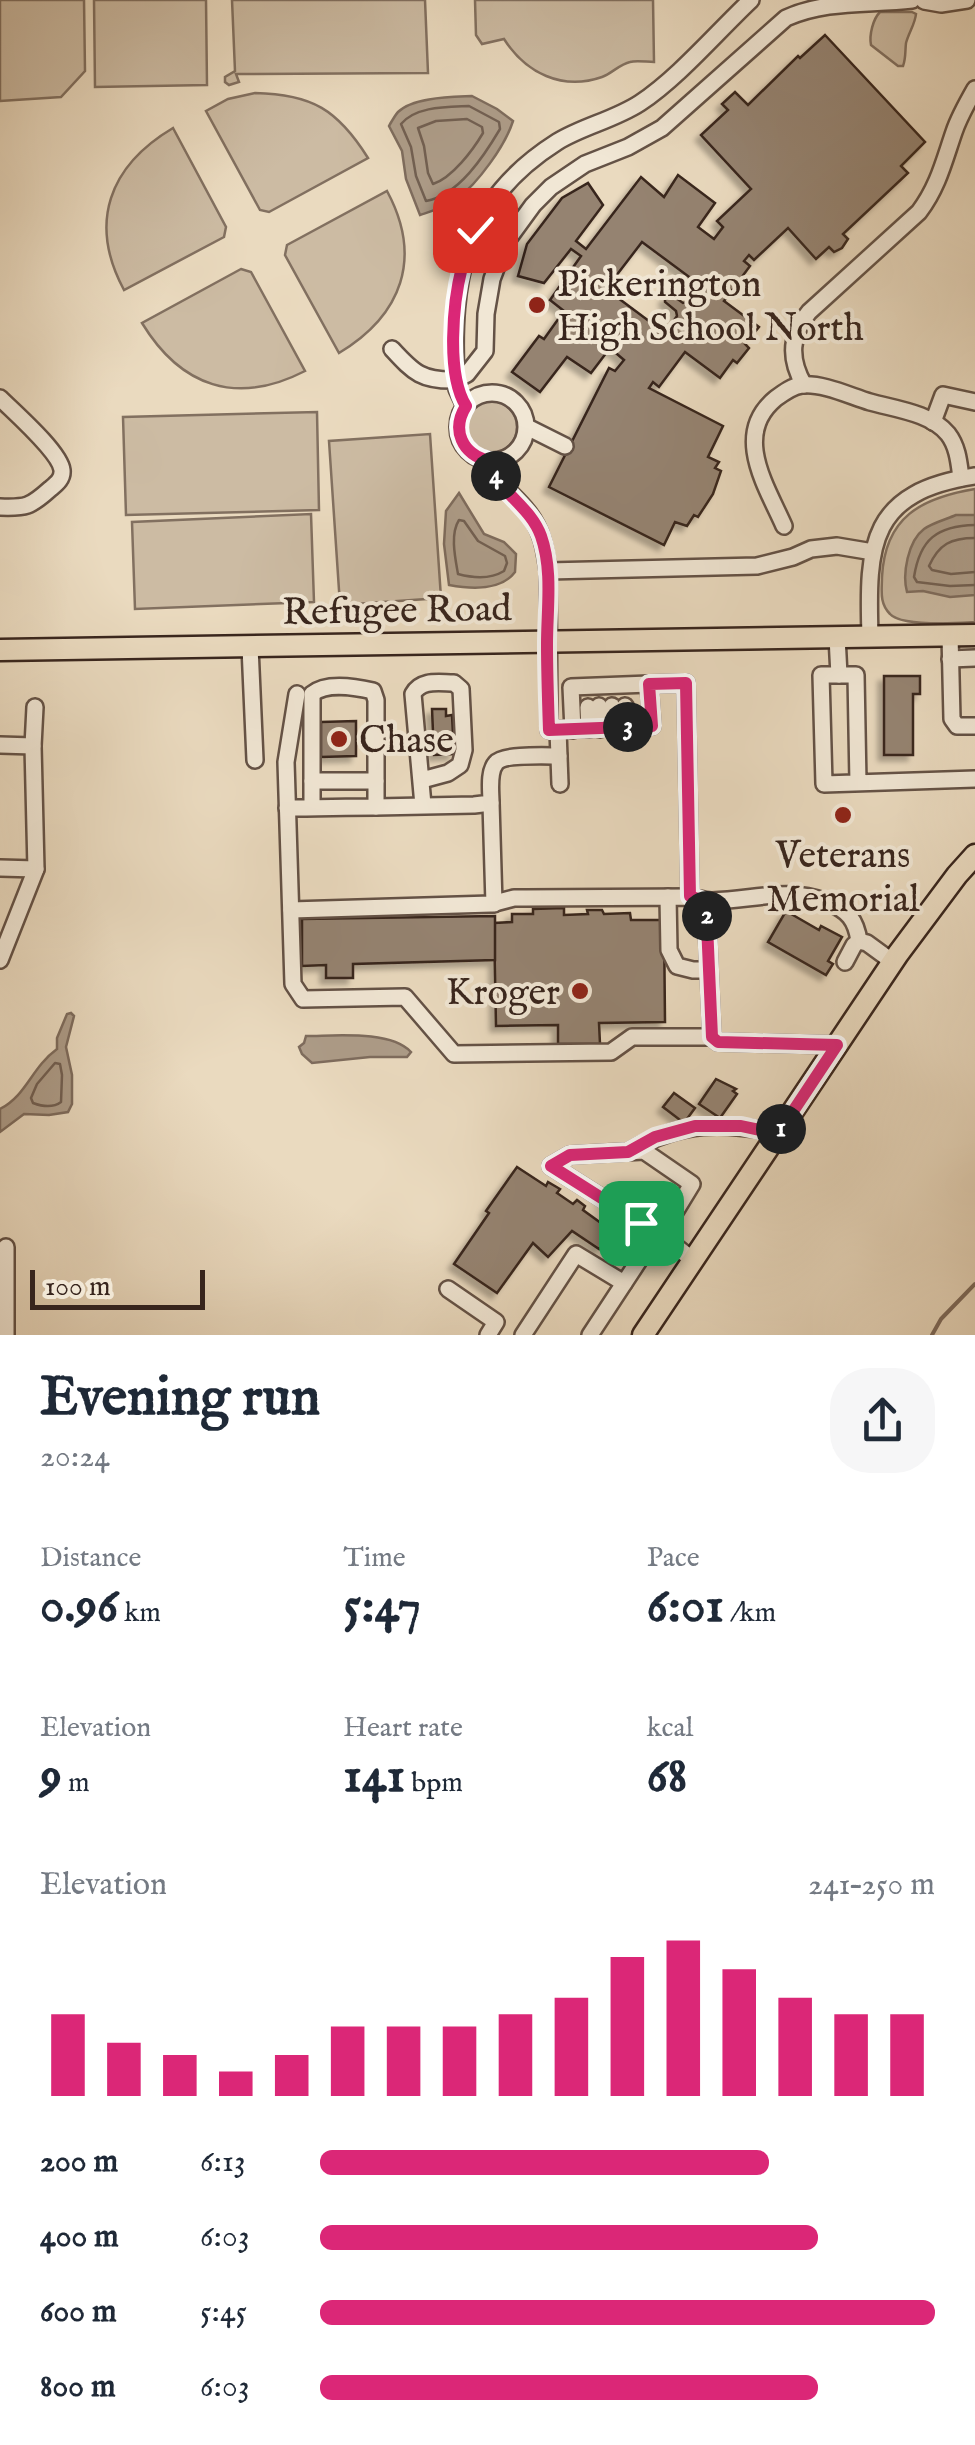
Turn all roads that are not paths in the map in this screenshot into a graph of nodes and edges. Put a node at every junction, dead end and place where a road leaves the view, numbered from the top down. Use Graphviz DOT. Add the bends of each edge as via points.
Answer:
graph roads {
  1 [pos="751,0"];
  2 [pos="912,0"];
  3 [pos="925,0"];
  4 [pos="967,0"];
  5 [pos="691,58"];
  6 [pos="714,82"];
  7 [pos="975,89"];
  8 [pos="392,349"];
  9 [pos="456,380"];
  10 [pos="804,384"];
  11 [pos="0,398"];
  12 [pos="975,402"];
  13 [pos="466,406"];
  14 [pos="934,422"];
  15 [pos="527,427"];
  16 [pos="565,446"];
  17 [pos="489,461"];
  18 [pos="968,478"];
  19 [pos="0,506"];
  20 [pos="784,526"];
  21 [pos="873,552"];
  22 [pos="548,571"];
  23 [pos="950,635"];
  24 [pos="975,635"];
  25 [pos="870,636"];
  26 [pos="837,637"];
  27 [pos="547,642"];
  28 [pos="250,647"];
  29 [pos="0,650"];
  30 [pos="975,658"];
  31 [pos="950,659"];
  32 [pos="839,675"];
  33 [pos="649,684"];
  34 [pos="305,694"];
  35 [pos="606,696"];
  36 [pos="35,707"];
  37 [pos="975,726"];
  38 [pos="593,729"];
  39 [pos="0,745"];
  40 [pos="32,746"];
  41 [pos="559,756"];
  42 [pos="254,760"];
  43 [pos="422,780"];
  44 [pos="975,780"];
  45 [pos="312,781"];
  46 [pos="376,781"];
  47 [pos="858,783"];
  48 [pos="560,784"];
  49 [pos="492,803"];
  50 [pos="423,805"];
  51 [pos="376,807"];
  52 [pos="287,808"];
  53 [pos="312,808"];
  54 [pos="975,855"];
  55 [pos="0,868"];
  56 [pos="36,868"];
  57 [pos="690,896"];
  58 [pos="668,897"];
  59 [pos="706,902"];
  60 [pos="494,904"];
  61 [pos="291,910"];
  62 [pos="859,941"];
  63 [pos="0,960"];
  64 [pos="845,962"];
  65 [pos="893,962"];
  66 [pos="709,970"];
  67 [pos="712,1037"];
  68 [pos="837,1045"];
  69 [pos="778,1134"];
  70 [pos="628,1152"];
  71 [pos="661,1236"];
  72 [pos="6,1247"];
  73 [pos="693,1260"];
  74 [pos="624,1283"];
  75 [pos="448,1289"];
  76 [pos="492,1329"];
  77 [pos="6,1335"];
  78 [pos="520,1335"];
  79 [pos="590,1335"];
  80 [pos="642,1335"];
  1 -- 5 [label="street"];
  2 -- 3 [label="street"];
  2 -- 6 [label="street" via="799,12 776,24"];
  3 -- 4 [label="street"];
  5 -- 6 [label="street"];
  5 -- 9 [label="street" via="635,106 541,154 493,202 475,230 457,288"];
  6 -- 9 [label="street" via="662,128 585,164 532,205 506,242 492,279 485,351"];
  7 -- 10 [label="street" via="928,200 799,324 793,352"];
  8 -- 9 [label="street" via="424,378"];
  9 -- 13 [label="street"];
  10 -- 14 [label="street"];
  10 -- 20 [label="street" via="768,405 753,442"];
  11 -- 19 [label="street" via="46,444 62,471 34,503"];
  12 -- 14 [label="street" via="943,395"];
  13 -- 15 [label="street" via="479,395 501,394 520,406"];
  13 -- 17 [label="street" via="458,420 462,442"];
  14 -- 18 [label="street" via="954,442"];
  15 -- 16 [label="street"];
  15 -- 17 [label="street" via="511,456"];
  17 -- 22 [label="street" via="537,525"];
  18 -- 21 [label="street" via="904,500 883,524"];
  21 -- 22 [label="street" via="836,546 757,566"];
  21 -- 25 [label="street"];
  22 -- 27 [label="street"];
  23 -- 24 [label="main road, Refugee Road"];
  23 -- 25 [label="main road, Refugee Road"];
  23 -- 31 [label="street"];
  25 -- 26 [label="main road, Refugee Road"];
  26 -- 27 [label="main road, Refugee Road"];
  26 -- 32 [label="street"];
  27 -- 28 [label="main road, Refugee Road"];
  27 -- 38 [label="street" via="549,730"];
  28 -- 29 [label="main road, Refugee Road"];
  28 -- 42 [label="street"];
  30 -- 31 [label="street"];
  31 -- 37 [label="street" via="952,718 957,726"];
  32 -- 47 [label="street" via="856,675"];
  32 -- 47 [label="street" via="821,675 824,784"];
  33 -- 35 [label="street"];
  33 -- 38 [label="street" via="652,726"];
  33 -- 57 [label="street" via="686,683"];
  34 -- 45 [label="street"];
  34 -- 46 [label="street" via="320,688 373,690"];
  34 -- 52 [label="street" via="286,762"];
  35 -- 38 [label="street"];
  35 -- 38 [label="street"];
  35 -- 38 [label="street" via="571,686"];
  36 -- 40 [label="street"];
  38 -- 41 [label="street"];
  39 -- 40 [label="street"];
  40 -- 56 [label="street"];
  41 -- 48 [label="street"];
  41 -- 49 [label="street" via="496,763"];
  43 -- 43 [label="street" via="460,766 461,689 454,683 424,683 413,694"];
  43 -- 50 [label="street"];
  44 -- 47 [label="street"];
  45 -- 46 [label="street"];
  45 -- 53 [label="street"];
  46 -- 51 [label="street"];
  49 -- 50 [label="street"];
  49 -- 60 [label="street"];
  50 -- 51 [label="street"];
  51 -- 53 [label="street"];
  52 -- 53 [label="street"];
  52 -- 61 [label="street"];
  54 -- 65 [label="main road"];
  55 -- 56 [label="street"];
  56 -- 63 [label="street"];
  57 -- 58 [label="street"];
  57 -- 59 [label="street"];
  58 -- 60 [label="street" via="514,898"];
  58 -- 66 [label="street" via="672,958 677,966"];
  59 -- 62 [label="street" via="808,895 850,914"];
  59 -- 66 [label="street"];
  60 -- 61 [label="street"];
  61 -- 67 [label="street" via="293,984 303,1000 405,996 454,1054 611,1052 632,1038"];
  62 -- 64 [label="street"];
  62 -- 65 [label="street"];
  65 -- 68 [label="main road"];
  66 -- 67 [label="street"];
  67 -- 68 [label="street"];
  68 -- 69 [label="main road"];
  69 -- 70 [label="street" via="695,1126"];
  69 -- 73 [label="main road"];
  70 -- 71 [label="street" via="644,1152 692,1184"];
  70 -- 71 [label="street" via="570,1155 551,1166"];
  71 -- 73 [label="street"];
  71 -- 74 [label="street"];
  72 -- 77 [label="street"];
  73 -- 80 [label="main road"];
  74 -- 78 [label="street" via="576,1254"];
  74 -- 79 [label="street"];
  75 -- 76 [label="street"];
  76 -- 78 [label="street"];
}
